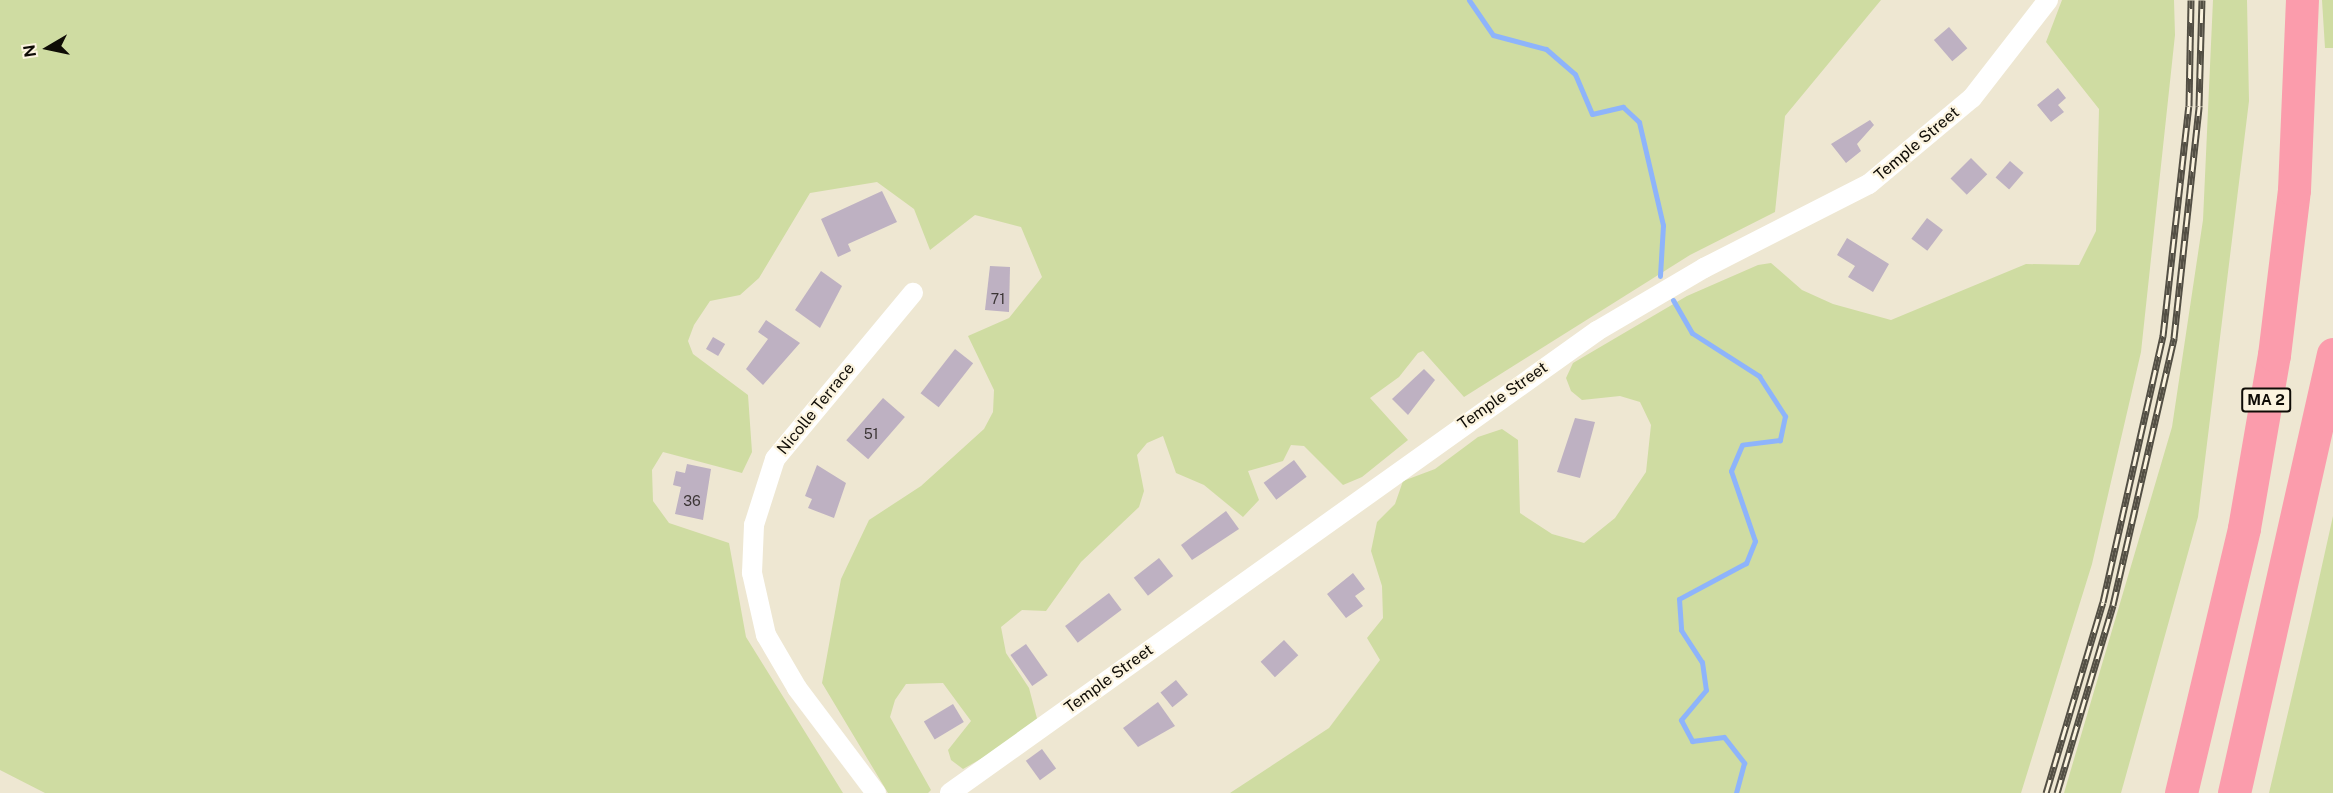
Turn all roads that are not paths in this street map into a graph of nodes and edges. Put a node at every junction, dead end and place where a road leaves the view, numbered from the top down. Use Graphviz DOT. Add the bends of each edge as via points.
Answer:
graph roads {
  1 [pos="2048,0"];
  2 [pos="2302,0"];
  3 [pos="913,293"];
  4 [pos="2333,354"];
  5 [pos="2266,657"];
  6 [pos="876,793"];
  7 [pos="950,793"];
  8 [pos="2179,793"];
  9 [pos="2234,793"];
  10 [pos="2244,793"];
  1 -- 7 [label="street, Temple Street" via="1972,98 1869,184 1704,268 1597,331"];
  2 -- 8 [label="highway, MA 2" via="2294,190 2274,355 2244,528"];
  3 -- 6 [label="street, Nicolle Terrace" via="775,459 756,506 753,535 752,573 766,635 797,688"];
  4 -- 5 [label="highway"];
  5 -- 9 [label="highway"];
  5 -- 10 [label="highway"];
}
